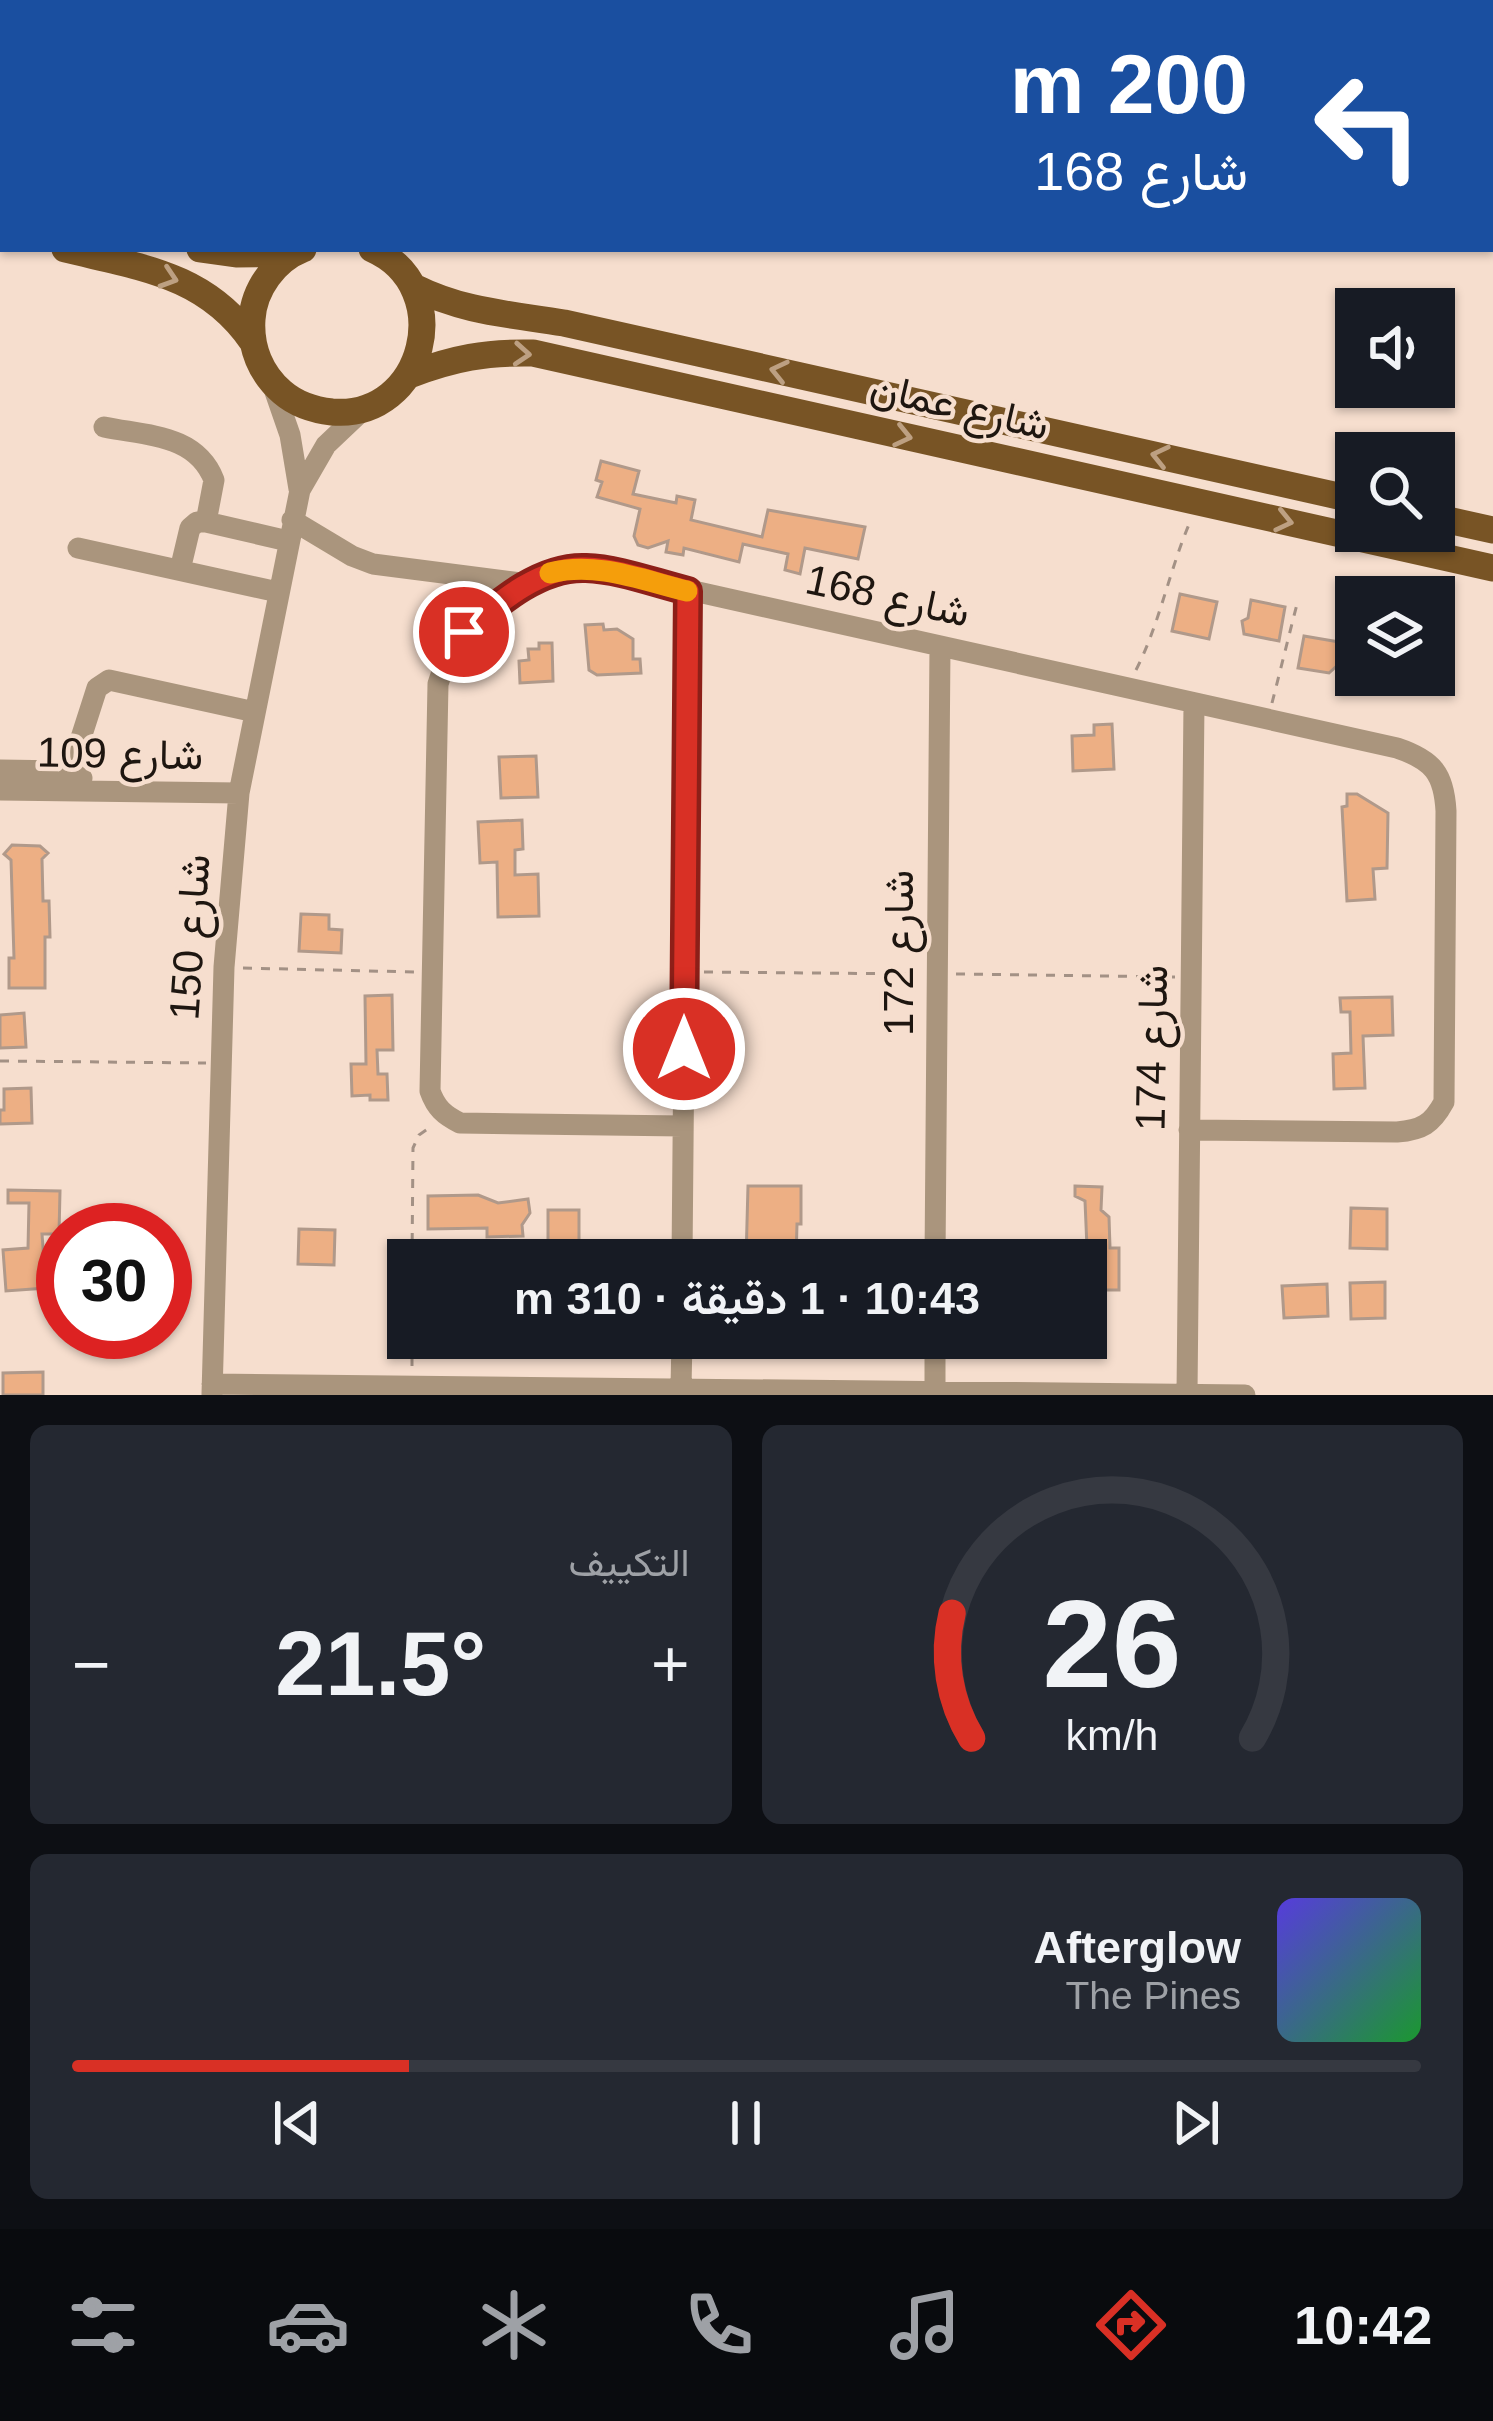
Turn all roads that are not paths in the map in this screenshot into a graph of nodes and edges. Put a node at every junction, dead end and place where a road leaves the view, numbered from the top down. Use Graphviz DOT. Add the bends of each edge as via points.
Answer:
graph roads {
  1 [pos="75,252"];
  2 [pos="222,252"];
  3 [pos="277,252"];
  4 [pos="297,252"];
  5 [pos="376,252"];
  6 [pos="414,287"];
  7 [pos="252,341"];
  8 [pos="409,375"];
  9 [pos="272,383"];
  10 [pos="364,409"];
  11 [pos="104,427"];
  12 [pos="299,490"];
  13 [pos="1335,495"];
  14 [pos="206,522"];
  15 [pos="1455,522"];
  16 [pos="1493,530"];
  17 [pos="290,531"];
  18 [pos="78,548"];
  19 [pos="1493,568"];
  20 [pos="180,571"];
  21 [pos="529,584"];
  22 [pos="688,591"];
  23 [pos="278,592"];
  24 [pos="940,646"];
  25 [pos="1194,703"];
  26 [pos="255,712"];
  27 [pos="0,770"];
  28 [pos="70,772"];
  29 [pos="0,790"];
  30 [pos="103,791"];
  31 [pos="239,793"];
  32 [pos="683,1126"];
  33 [pos="1189,1130"];
  34 [pos="682,1239"];
  35 [pos="935,1239"];
  36 [pos="682,1359"];
  37 [pos="935,1359"];
  38 [pos="682,1388"];
  39 [pos="212,1389"];
  40 [pos="935,1390"];
  41 [pos="1186,1394"];
  42 [pos="1245,1395"];
  1 -- 7 [label="main road, one-way" via="194,287"];
  2 -- 3 [label="main road"];
  4 -- 7 [label="main road" via="259,290"];
  5 -- 6 [label="main road"];
  6 -- 8 [label="main road" via="423,332"];
  13 -- 6 [label="main road, شارع عمان, one-way" via="577,326 488,313"];
  7 -- 9 [label="main road"];
  8 -- 10 [label="main road, شارع عمان"];
  8 -- 19 [label="main road, شارع عمان, one-way" via="448,359 533,353"];
  9 -- 10 [label="main road" via="314,410"];
  9 -- 12 [label="street, شارع 150"];
  10 -- 12 [label="street, شارع 150" via="326,445"];
  11 -- 14 [label="street" via="196,452 214,480"];
  12 -- 17 [label="street, شارع 150"];
  14 -- 17 [label="street"];
  14 -- 20 [label="street" via="190,528"];
  15 -- 16 [label="main road"];
  17 -- 21 [label="street" via="373,564"];
  17 -- 23 [label="street, شارع 150"];
  18 -- 20 [label="street"];
  20 -- 23 [label="street"];
  21 -- 22 [label="street, شارع 168" via="591,568"];
  21 -- 32 [label="street, شارع 168" via="464,632 438,684 430,1091 460,1123"];
  22 -- 24 [label="street, شارع 168"];
  22 -- 32 [label="street"];
  23 -- 26 [label="street, شارع 150"];
  24 -- 25 [label="street, شارع 168"];
  24 -- 35 [label="street, شارع 172"];
  25 -- 33 [label="street, شارع 174"];
  25 -- 33 [label="street, شارع 168" via="1418,755 1435,770 1444,789 1444,1102 1418,1130"];
  26 -- 28 [label="street" via="109,680 97,688"];
  26 -- 31 [label="street, شارع 150"];
  27 -- 28 [label="street"];
  28 -- 30 [label="street"];
  29 -- 30 [label="street, شارع 109"];
  30 -- 31 [label="street, شارع 109"];
  31 -- 39 [label="street, شارع 150" via="219,1063"];
  32 -- 34 [label="street"];
  33 -- 41 [label="street, شارع 174"];
  36 -- 38 [label="street"];
  37 -- 40 [label="street"];
  38 -- 39 [label="street"];
  38 -- 40 [label="street"];
  40 -- 41 [label="street"];
  41 -- 42 [label="street"];
}
